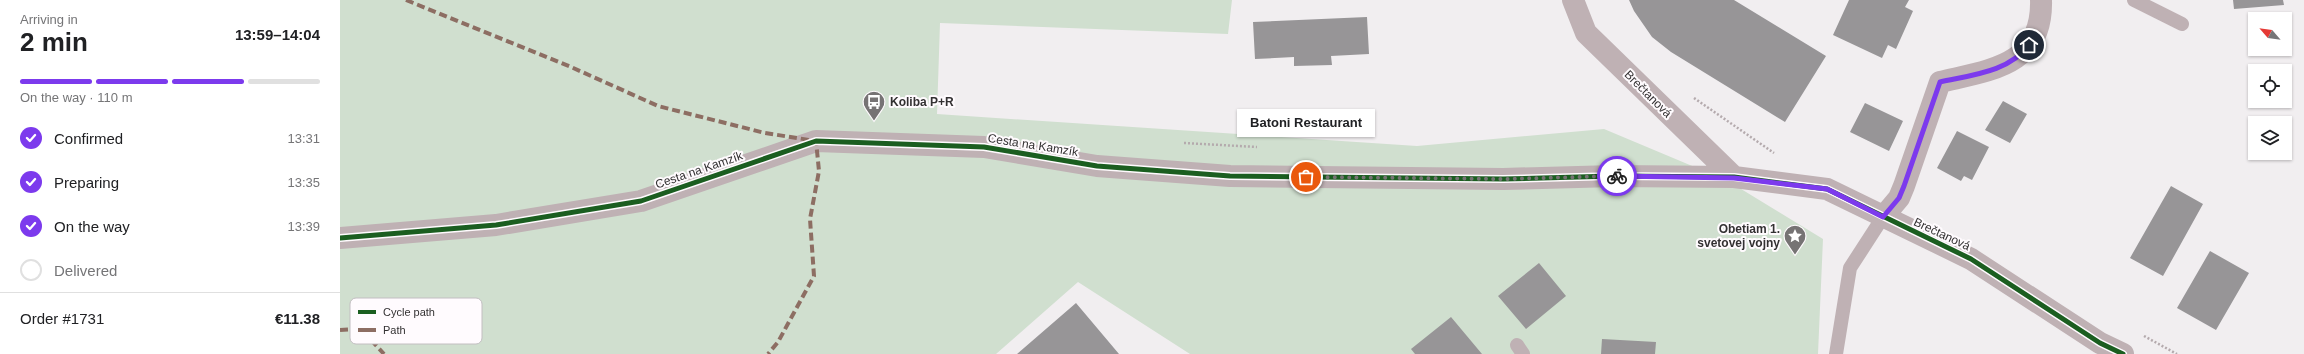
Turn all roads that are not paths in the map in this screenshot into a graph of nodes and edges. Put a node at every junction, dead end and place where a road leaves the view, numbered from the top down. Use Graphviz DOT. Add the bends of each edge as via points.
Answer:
graph roads {
  1 [pos="1573,0"];
  2 [pos="2041,0"];
  3 [pos="2134,0"];
  4 [pos="2182,24"];
  5 [pos="1734,178"];
  6 [pos="1883,217"];
  7 [pos="340,238"];
  8 [pos="1836,354"];
  9 [pos="2123,354"];
  1 -- 5 [label="street, Brečtanová" via="1586,33"];
  2 -- 6 [label="street" via="2038,28 2024,51 2012,62 1993,70 1940,82 1899,198"];
  3 -- 4 [label="lane"];
  5 -- 6 [label="street, Brečtanová" via="1827,189"];
  5 -- 7 [label="street, Cesta na Kamzík" via="1230,176 1098,166 984,147 816,141 642,200 496,225"];
  6 -- 8 [label="lane" via="1850,268"];
  6 -- 9 [label="street, Brečtanová" via="1971,259 2100,343"];
}
